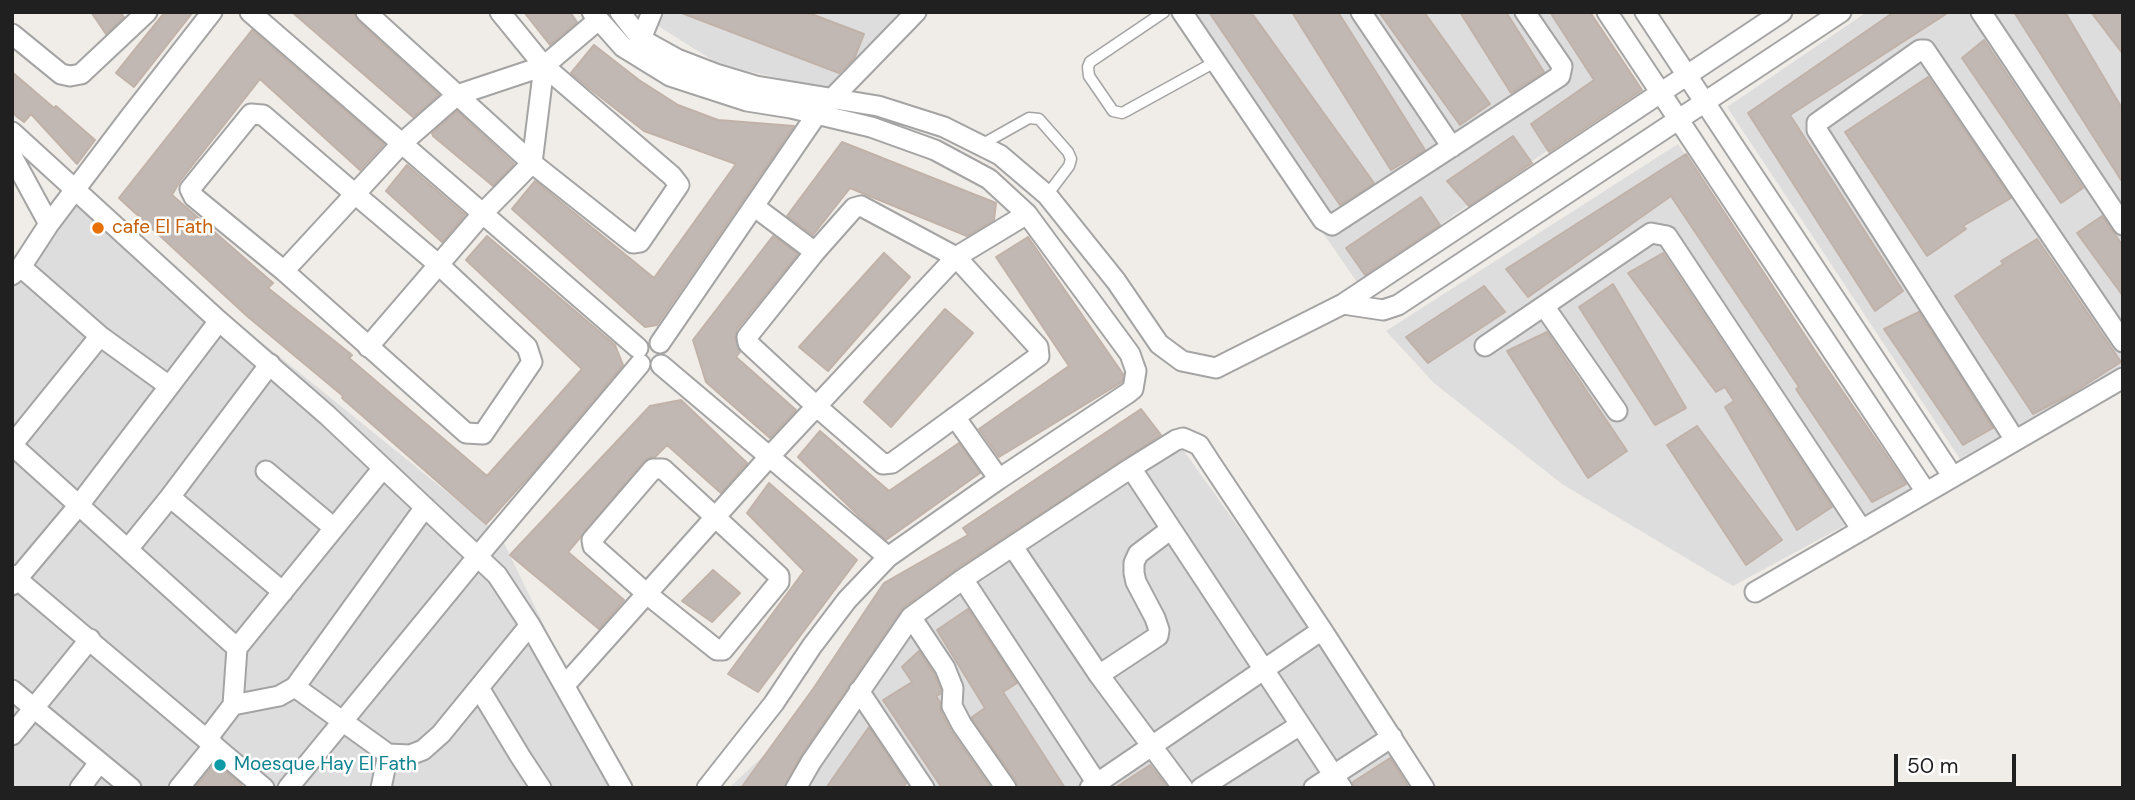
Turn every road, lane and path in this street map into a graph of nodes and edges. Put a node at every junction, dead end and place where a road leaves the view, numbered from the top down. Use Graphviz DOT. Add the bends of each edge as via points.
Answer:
graph roads {
  1 [pos="147,12"];
  2 [pos="212,12"];
  3 [pos="250,12"];
  4 [pos="366,12"];
  5 [pos="500,12"];
  6 [pos="620,12"];
  7 [pos="652,12"];
  8 [pos="916,12"];
  9 [pos="1164,12"];
  10 [pos="1182,12"];
  11 [pos="1361,12"];
  12 [pos="1525,12"];
  13 [pos="1607,12"];
  14 [pos="1644,12"];
  15 [pos="1783,12"];
  16 [pos="1840,12"];
  17 [pos="1981,12"];
  18 [pos="594,16"];
  19 [pos="12,34"];
  20 [pos="641,38"];
  21 [pos="1215,62"];
  22 [pos="544,66"];
  23 [pos="1687,76"];
  24 [pos="1661,94"];
  25 [pos="457,95"];
  26 [pos="831,98"];
  27 [pos="1705,102"];
  28 [pos="817,114"];
  29 [pos="1679,120"];
  30 [pos="12,132"];
  31 [pos="402,143"];
  32 [pos="981,145"];
  33 [pos="1452,147"];
  34 [pos="12,156"];
  35 [pos="532,163"];
  36 [pos="75,191"];
  37 [pos="355,194"];
  38 [pos="1047,195"];
  39 [pos="755,207"];
  40 [pos="483,213"];
  41 [pos="1027,214"];
  42 [pos="50,224"];
  43 [pos="2123,225"];
  44 [pos="815,252"];
  45 [pos="956,257"];
  46 [pos="439,265"];
  47 [pos="16,271"];
  48 [pos="284,271"];
  49 [pos="1343,304"];
  50 [pos="1544,306"];
  51 [pos="219,321"];
  52 [pos="100,336"];
  53 [pos="2123,342"];
  54 [pos="660,343"];
  55 [pos="1485,346"];
  56 [pos="368,347"];
  57 [pos="639,356"];
  58 [pos="270,365"];
  59 [pos="661,365"];
  60 [pos="2123,379"];
  61 [pos="169,386"];
  62 [pos="816,406"];
  63 [pos="1618,411"];
  64 [pos="955,417"];
  65 [pos="2015,440"];
  66 [pos="12,445"];
  67 [pos="769,457"];
  68 [pos="383,468"];
  69 [pos="1131,468"];
  70 [pos="266,471"];
  71 [pos="1952,477"];
  72 [pos="999,479"];
  73 [pos="1926,492"];
  74 [pos="170,497"];
  75 [pos="79,505"];
  76 [pos="425,507"];
  77 [pos="715,517"];
  78 [pos="334,528"];
  79 [pos="1171,529"];
  80 [pos="1862,530"];
  81 [pos="1013,548"];
  82 [pos="128,549"];
  83 [pos="478,556"];
  84 [pos="888,557"];
  85 [pos="14,579"];
  86 [pos="963,579"];
  87 [pos="283,592"];
  88 [pos="1755,592"];
  89 [pos="647,593"];
  90 [pos="911,617"];
  91 [pos="530,625"];
  92 [pos="1322,630"];
  93 [pos="90,639"];
  94 [pos="237,648"];
  95 [pos="1264,670"];
  96 [pos="1099,675"];
  97 [pos="235,677"];
  98 [pos="565,685"];
  99 [pos="295,687"];
  100 [pos="479,688"];
  101 [pos="12,690"];
  102 [pos="859,691"];
  103 [pos="256,701"];
  104 [pos="233,705"];
  105 [pos="33,709"];
  106 [pos="343,721"];
  107 [pos="1300,725"];
  108 [pos="12,735"];
  109 [pos="1392,737"];
  110 [pos="211,742"];
  111 [pos="1153,746"];
  112 [pos="388,754"];
  113 [pos="99,763"];
  114 [pos="1337,781"];
  115 [pos="1096,786"];
  116 [pos="923,787"];
  117 [pos="80,788"];
  118 [pos="131,788"];
  119 [pos="179,788"];
  120 [pos="264,788"];
  121 [pos="288,788"];
  122 [pos="381,788"];
  123 [pos="541,788"];
  124 [pos="622,788"];
  125 [pos="706,788"];
  126 [pos="796,788"];
  127 [pos="1006,788"];
  128 [pos="1183,788"];
  129 [pos="1201,788"];
  130 [pos="1314,788"];
  131 [pos="1424,788"];
  1 -- 19 [label="street" via="81,74 70,76 61,74"];
  2 -- 36 [label="street"];
  3 -- 31 [label="street"];
  4 -- 25 [label="street"];
  5 -- 22 [label="street"];
  6 -- 20 [label="street"];
  7 -- 20 [label="street"];
  8 -- 26 [label="street"];
  9 -- 21 [label="lane" via="1087,67 1113,111 1122,113"];
  10 -- 21 [label="street"];
  11 -- 33 [label="street"];
  12 -- 33 [label="street" via="1562,66 1560,76"];
  13 -- 24 [label="street"];
  14 -- 23 [label="street"];
  15 -- 23 [label="street"];
  16 -- 27 [label="street"];
  17 -- 43 [label="street"];
  18 -- 22 [label="street"];
  18 -- 28 [label="street" via="623,47 670,76 747,101"];
  20 -- 26 [label="street" via="716,74 756,86"];
  21 -- 33 [label="street" via="1323,220 1332,225"];
  22 -- 25 [label="street"];
  22 -- 35 [label="street"];
  22 -- 35 [label="street" via="679,185 640,242 633,243"];
  23 -- 24 [label="street"];
  23 -- 27 [label="street"];
  24 -- 29 [label="street"];
  24 -- 49 [label="street"];
  25 -- 31 [label="street"];
  25 -- 35 [label="street"];
  26 -- 28 [label="street"];
  26 -- 32 [label="street" via="878,106 944,127"];
  27 -- 29 [label="street"];
  27 -- 71 [label="street"];
  28 -- 39 [label="street"];
  28 -- 41 [label="street" via="935,150 989,179"];
  29 -- 49 [label="street" via="1398,306 1383,310"];
  29 -- 73 [label="street"];
  30 -- 36 [label="street"];
  31 -- 37 [label="street"];
  31 -- 40 [label="street"];
  32 -- 38 [label="street" via="1000,155"];
  32 -- 38 [label="lane" via="1029,118 1039,119 1071,159"];
  34 -- 42 [label="street"];
  35 -- 40 [label="street"];
  36 -- 42 [label="street"];
  36 -- 51 [label="street"];
  37 -- 46 [label="street"];
  37 -- 48 [label="street"];
  37 -- 48 [label="street" via="263,115 251,114 190,189"];
  38 -- 49 [label="street" via="1159,344 1182,361 1216,368"];
  39 -- 44 [label="street"];
  39 -- 54 [label="street"];
  40 -- 46 [label="street"];
  40 -- 57 [label="street"];
  41 -- 45 [label="street"];
  41 -- 72 [label="street" via="1130,354 1136,371 1128,393"];
  42 -- 47 [label="street"];
  44 -- 45 [label="street" via="854,208 861,206"];
  44 -- 62 [label="street" via="747,337 748,343"];
  45 -- 62 [label="street"];
  45 -- 64 [label="street" via="1038,347 1039,356"];
  46 -- 56 [label="street"];
  46 -- 56 [label="street" via="527,347 532,362 482,434 466,433"];
  47 -- 52 [label="street"];
  48 -- 56 [label="street"];
  50 -- 55 [label="street"];
  50 -- 63 [label="street"];
  50 -- 80 [label="street" via="1651,233 1667,236"];
  51 -- 58 [label="street"];
  51 -- 61 [label="street"];
  52 -- 61 [label="street"];
  52 -- 66 [label="street"];
  53 -- 65 [label="street" via="1925,50 1817,123 1817,130"];
  54 -- 57 [label="street" via="646,340"];
  54 -- 59 [label="street" via="666,355"];
  57 -- 59 [label="street" via="650,369"];
  57 -- 83 [label="street"];
  58 -- 68 [label="street"];
  58 -- 74 [label="street"];
  59 -- 67 [label="street"];
  60 -- 65 [label="street"];
  61 -- 75 [label="street"];
  62 -- 64 [label="street" via="883,464 892,463"];
  62 -- 67 [label="street"];
  64 -- 72 [label="street"];
  65 -- 71 [label="street"];
  66 -- 75 [label="street"];
  67 -- 77 [label="street"];
  67 -- 84 [label="street"];
  68 -- 76 [label="street"];
  68 -- 78 [label="street"];
  69 -- 79 [label="street"];
  69 -- 81 [label="street"];
  69 -- 92 [label="street" via="1176,440 1199,445"];
  70 -- 78 [label="street"];
  71 -- 73 [label="street"];
  72 -- 84 [label="street"];
  73 -- 80 [label="street"];
  74 -- 82 [label="street"];
  74 -- 87 [label="street"];
  75 -- 82 [label="street"];
  75 -- 85 [label="street"];
  76 -- 83 [label="street"];
  76 -- 99 [label="street"];
  77 -- 89 [label="street"];
  77 -- 89 [label="street" via="663,469 653,469 592,540 593,546"];
  77 -- 89 [label="street" via="779,576 779,582 723,650"];
  78 -- 87 [label="street"];
  79 -- 95 [label="street"];
  79 -- 96 [label="street" via="1138,554 1134,563 1136,582 1155,618 1158,636"];
  80 -- 88 [label="street"];
  81 -- 86 [label="street"];
  81 -- 96 [label="street"];
  82 -- 94 [label="street"];
  83 -- 91 [label="street"];
  83 -- 106 [label="street"];
  84 -- 125 [label="street" via="847,600 774,704"];
  85 -- 93 [label="street"];
  86 -- 90 [label="street"];
  86 -- 115 [label="street"];
  87 -- 94 [label="street"];
  89 -- 98 [label="street"];
  90 -- 102 [label="street"];
  90 -- 127 [label="street" via="945,668 953,688 951,706"];
  91 -- 98 [label="street"];
  91 -- 100 [label="street"];
  92 -- 95 [label="street"];
  92 -- 109 [label="street"];
  93 -- 105 [label="street"];
  93 -- 110 [label="street"];
  94 -- 97 [label="street"];
  95 -- 107 [label="street"];
  95 -- 111 [label="street"];
  96 -- 111 [label="street"];
  97 -- 103 [label="street"];
  97 -- 104 [label="street"];
  98 -- 124 [label="street"];
  99 -- 103 [label="street"];
  99 -- 106 [label="street"];
  100 -- 112 [label="street" via="423,750"];
  100 -- 123 [label="street"];
  101 -- 105 [label="street"];
  102 -- 116 [label="street"];
  102 -- 126 [label="street"];
  103 -- 104 [label="street"];
  104 -- 110 [label="street"];
  105 -- 108 [label="street"];
  105 -- 113 [label="street"];
  106 -- 112 [label="street"];
  106 -- 121 [label="street"];
  107 -- 114 [label="street"];
  107 -- 129 [label="street"];
  109 -- 114 [label="street"];
  109 -- 131 [label="street"];
  110 -- 119 [label="street"];
  110 -- 120 [label="street"];
  111 -- 115 [label="street"];
  111 -- 128 [label="street"];
  112 -- 122 [label="street"];
  113 -- 117 [label="street"];
  113 -- 118 [label="street"];
  114 -- 130 [label="street"];
}
